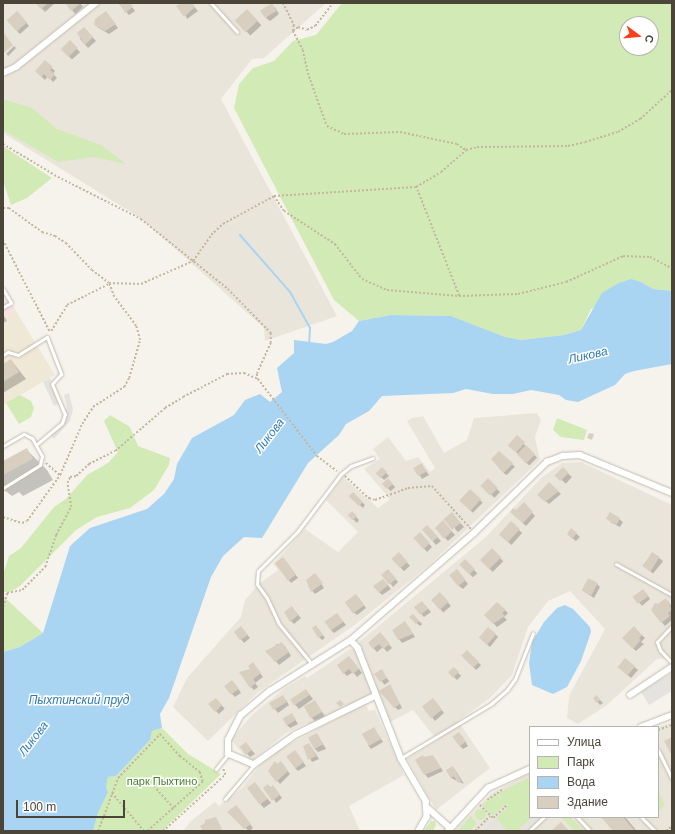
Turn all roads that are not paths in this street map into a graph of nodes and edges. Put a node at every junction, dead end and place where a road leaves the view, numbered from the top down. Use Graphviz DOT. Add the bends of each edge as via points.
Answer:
graph roads {
  1 [pos="96,3"];
  2 [pos="211,3"];
  3 [pos="237,32"];
  4 [pos="3,73"];
  5 [pos="3,289"];
  6 [pos="3,307"];
  7 [pos="3,355"];
  8 [pos="36,445"];
  9 [pos="3,446"];
  10 [pos="373,458"];
  11 [pos="3,488"];
  12 [pos="672,493"];
  13 [pos="616,564"];
  14 [pos="672,595"];
  15 [pos="672,626"];
  16 [pos="533,633"];
  17 [pos="351,640"];
  18 [pos="672,663"];
  19 [pos="312,664"];
  20 [pos="672,667"];
  21 [pos="630,695"];
  22 [pos="376,696"];
  23 [pos="672,715"];
  24 [pos="645,726"];
  25 [pos="659,752"];
  26 [pos="228,754"];
  27 [pos="401,758"];
  28 [pos="254,765"];
  29 [pos="216,769"];
  30 [pos="529,769"];
  31 [pos="672,779"];
  32 [pos="225,799"];
  33 [pos="428,808"];
  34 [pos="543,818"];
  35 [pos="578,818"];
  36 [pos="643,818"];
  37 [pos="449,830"];
  38 [pos="419,831"];
  39 [pos="529,831"];
  40 [pos="590,831"];
  41 [pos="655,831"];
  1 -- 4 [label="street" via="16,67"];
  2 -- 3 [label="lane"];
  5 -- 6 [label="lane" via="11,303"];
  7 -- 8 [label="lane" via="8,352 18,355 47,337 61,374 52,384 65,414 62,423"];
  8 -- 9 [label="lane" via="24,434"];
  8 -- 11 [label="lane" via="42,458 40,465"];
  10 -- 19 [label="lane" via="351,466 341,474 298,531 262,566 256,578 279,624"];
  12 -- 17 [label="street" via="589,458 573,454 547,462 474,533"];
  13 -- 14 [label="lane"];
  15 -- 18 [label="lane" via="657,642 660,650"];
  16 -- 27 [label="lane" via="515,679 507,690 491,704"];
  17 -- 19 [label="street"];
  17 -- 22 [label="street" via="358,648"];
  19 -- 26 [label="street" via="270,691 241,715 230,734"];
  20 -- 21 [label="street"];
  22 -- 27 [label="street"];
  22 -- 28 [label="street" via="296,735"];
  23 -- 24 [label="street"];
  25 -- 31 [label="lane"];
  26 -- 28 [label="street"];
  26 -- 29 [label="lane"];
  27 -- 33 [label="street"];
  28 -- 32 [label="lane"];
  30 -- 37 [label="street" via="488,788"];
  33 -- 37 [label="street"];
  33 -- 38 [label="street" via="427,817"];
  34 -- 39 [label="lane"];
  35 -- 40 [label="lane"];
  36 -- 41 [label="lane"];
}
